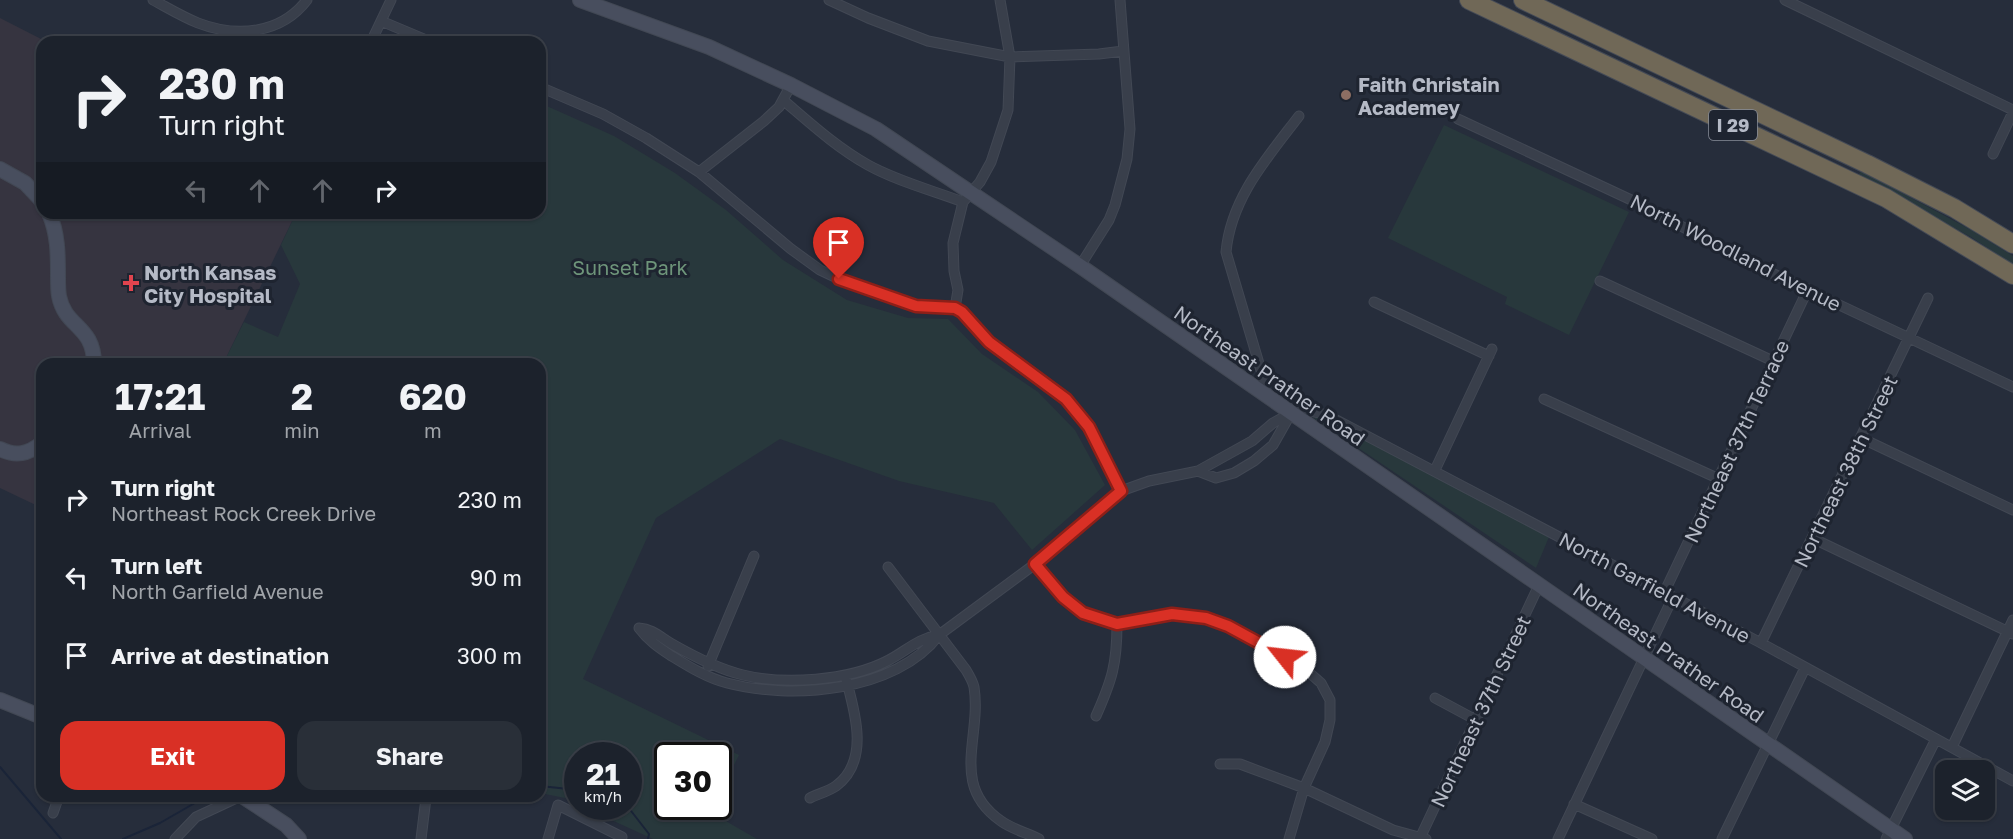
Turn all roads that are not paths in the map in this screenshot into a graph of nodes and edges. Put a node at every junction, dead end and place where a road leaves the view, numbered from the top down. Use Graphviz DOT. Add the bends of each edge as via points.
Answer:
graph roads {
  1 [pos="153,0"];
  2 [pos="307,0"];
  3 [pos="391,0"];
  4 [pos="580,0"];
  5 [pos="829,0"];
  6 [pos="1000,0"];
  7 [pos="1120,0"];
  8 [pos="1469,0"];
  9 [pos="1523,0"];
  10 [pos="1785,0"];
  11 [pos="381,21"];
  12 [pos="374,36"];
  13 [pos="417,36"];
  14 [pos="1123,51"];
  15 [pos="1010,57"];
  16 [pos="791,85"];
  17 [pos="546,90"];
  18 [pos="783,100"];
  19 [pos="2013,111"];
  20 [pos="1299,116"];
  21 [pos="1458,120"];
  22 [pos="1993,154"];
  23 [pos="0,169"];
  24 [pos="699,172"];
  25 [pos="36,195"];
  26 [pos="967,197"];
  27 [pos="1954,208"];
  28 [pos="51,219"];
  29 [pos="2013,232"];
  30 [pos="2013,244"];
  31 [pos="1991,261"];
  32 [pos="1080,266"];
  33 [pos="2013,275"];
  34 [pos="1600,281"];
  35 [pos="2013,286"];
  36 [pos="1808,289"];
  37 [pos="1928,298"];
  38 [pos="1374,302"];
  39 [pos="955,308"];
  40 [pos="1909,338"];
  41 [pos="94,358"];
  42 [pos="1773,362"];
  43 [pos="2013,387"];
  44 [pos="1262,392"];
  45 [pos="1544,399"];
  46 [pos="1292,413"];
  47 [pos="1860,438"];
  48 [pos="36,446"];
  49 [pos="0,449"];
  50 [pos="1435,470"];
  51 [pos="1198,471"];
  52 [pos="1718,478"];
  53 [pos="1121,491"];
  54 [pos="2013,510"];
  55 [pos="1812,538"];
  56 [pos="754,556"];
  57 [pos="1035,564"];
  58 [pos="888,567"];
  59 [pos="1539,585"];
  60 [pos="1664,592"];
  61 [pos="1673,597"];
  62 [pos="2013,620"];
  63 [pos="1117,624"];
  64 [pos="2010,633"];
  65 [pos="939,635"];
  66 [pos="1761,643"];
  67 [pos="1643,657"];
  68 [pos="710,662"];
  69 [pos="1805,668"];
  70 [pos="705,674"];
  71 [pos="844,674"];
  72 [pos="848,685"];
  73 [pos="1435,698"];
  74 [pos="0,700"];
  75 [pos="36,715"];
  76 [pos="1096,716"];
  77 [pos="1476,720"];
  78 [pos="1936,739"];
  79 [pos="1767,743"];
  80 [pos="1952,747"];
  81 [pos="1220,764"];
  82 [pos="2013,781"];
  83 [pos="1304,788"];
  84 [pos="810,798"];
  85 [pos="57,802"];
  86 [pos="228,802"];
  87 [pos="250,802"];
  88 [pos="426,802"];
  89 [pos="1574,804"];
  90 [pos="53,813"];
  91 [pos="1889,834"];
  92 [pos="622,837"];
  93 [pos="1424,838"];
  94 [pos="175,839"];
  95 [pos="299,839"];
  96 [pos="421,839"];
  97 [pos="548,839"];
  98 [pos="1040,839"];
  99 [pos="1289,839"];
  100 [pos="1558,839"];
  101 [pos="1652,839"];
  102 [pos="1722,839"];
  103 [pos="1905,839"];
  1 -- 2 [label="street" via="197,23 249,31 268,29 284,21"];
  3 -- 11 [label="street"];
  4 -- 16 [label="main road, Northeast Prather Road" via="709,47"];
  5 -- 15 [label="street" via="928,41"];
  6 -- 15 [label="street"];
  7 -- 14 [label="street"];
  8 -- 31 [label="highway, I 29" via="1886,198"];
  9 -- 27 [label="highway, I 29"];
  10 -- 19 [label="street"];
  11 -- 12 [label="street"];
  11 -- 13 [label="street"];
  14 -- 15 [label="street"];
  14 -- 32 [label="street" via="1130,129 1127,159 1109,220"];
  15 -- 26 [label="street" via="1004,127 992,162"];
  16 -- 18 [label="street"];
  16 -- 26 [label="main road, Northeast Prather Road" via="876,129"];
  17 -- 24 [label="street" via="603,114"];
  18 -- 24 [label="street" via="764,121"];
  18 -- 26 [label="street" via="807,123 866,164 886,174"];
  19 -- 22 [label="street"];
  20 -- 44 [label="street" via="1255,173 1228,233 1226,252 1263,377"];
  21 -- 36 [label="street, North Woodland Avenue" via="1642,205 1742,259"];
  23 -- 25 [label="main road"];
  24 -- 39 [label="street" via="820,270 916,306"];
  26 -- 32 [label="main road, Northeast Prather Road"];
  26 -- 39 [label="street" via="953,243 958,290"];
  27 -- 29 [label="highway"];
  27 -- 30 [label="highway, I 29"];
  28 -- 41 [label="main road" via="58,246 58,296 67,316 88,337"];
  31 -- 33 [label="highway, I 29"];
  31 -- 35 [label="highway"];
  32 -- 44 [label="main road, Northeast Prather Road"];
  34 -- 42 [label="street"];
  36 -- 40 [label="street, North Woodland Avenue"];
  36 -- 42 [label="street, Northeast 37th Terrace"];
  37 -- 40 [label="street, Northeast 38th Street"];
  38 -- 50 [label="street" via="1491,353"];
  39 -- 53 [label="street" via="989,342 1066,399 1089,427"];
  40 -- 43 [label="street, North Woodland Avenue"];
  40 -- 47 [label="street, Northeast 38th Street"];
  42 -- 52 [label="street, Northeast 37th Terrace"];
  44 -- 46 [label="main road, Northeast Prather Road"];
  45 -- 52 [label="street"];
  46 -- 50 [label="street, North Garfield Avenue" via="1306,410 1327,414"];
  46 -- 51 [label="street"];
  46 -- 51 [label="street" via="1273,445 1254,461 1216,478"];
  46 -- 59 [label="main road, Northeast Prather Road"];
  47 -- 54 [label="street"];
  47 -- 55 [label="street, Northeast 38th Street"];
  48 -- 49 [label="main road" via="12,455"];
  50 -- 60 [label="street, North Garfield Avenue"];
  51 -- 53 [label="street"];
  52 -- 60 [label="street, Northeast 37th Terrace"];
  53 -- 57 [label="street"];
  55 -- 64 [label="street"];
  55 -- 66 [label="street, Northeast 38th Street"];
  56 -- 68 [label="street"];
  57 -- 63 [label="street" via="1063,597 1083,613"];
  57 -- 65 [label="street"];
  58 -- 65 [label="street"];
  59 -- 67 [label="main road, Northeast Prather Road"];
  59 -- 77 [label="street, Northeast 37th Street"];
  60 -- 61 [label="street, North Garfield Avenue"];
  61 -- 66 [label="street, North Garfield Avenue"];
  61 -- 67 [label="street"];
  62 -- 64 [label="street"];
  63 -- 76 [label="street" via="1117,654 1111,682"];
  63 -- 83 [label="street" via="1172,614 1206,618 1304,668 1321,682 1330,700 1329,720 1325,742"];
  64 -- 80 [label="street"];
  65 -- 71 [label="street" via="923,638 870,668"];
  65 -- 72 [label="street" via="932,645 890,672"];
  65 -- 98 [label="street" via="974,686 970,772 973,788 1001,822"];
  66 -- 69 [label="street, North Garfield Avenue"];
  67 -- 79 [label="main road, Northeast Prather Road"];
  67 -- 89 [label="street"];
  68 -- 70 [label="street"];
  68 -- 70 [label="street" via="650,629 639,628 648,640"];
  68 -- 71 [label="street" via="742,675 774,680"];
  69 -- 78 [label="street, North Garfield Avenue"];
  69 -- 79 [label="street"];
  70 -- 72 [label="street" via="725,683 786,692"];
  71 -- 72 [label="street"];
  72 -- 84 [label="street" via="858,739 856,757 836,785"];
  73 -- 77 [label="street"];
  74 -- 75 [label="main road"];
  77 -- 93 [label="street, Northeast 37th Street"];
  78 -- 80 [label="street, North Garfield Avenue"];
  78 -- 91 [label="street"];
  79 -- 91 [label="main road, Northeast Prather Road"];
  79 -- 102 [label="street"];
  80 -- 82 [label="street, North Garfield Avenue"];
  81 -- 83 [label="street" via="1240,764"];
  83 -- 93 [label="street" via="1393,830"];
  83 -- 99 [label="street"];
  85 -- 90 [label="street"];
  86 -- 94 [label="street" via="196,817"];
  87 -- 95 [label="main road" via="286,825"];
  88 -- 96 [label="street"];
  89 -- 100 [label="street"];
  89 -- 101 [label="street"];
  91 -- 103 [label="main road, Northeast Prather Road"];
  92 -- 97 [label="street" via="558,805"];
}
